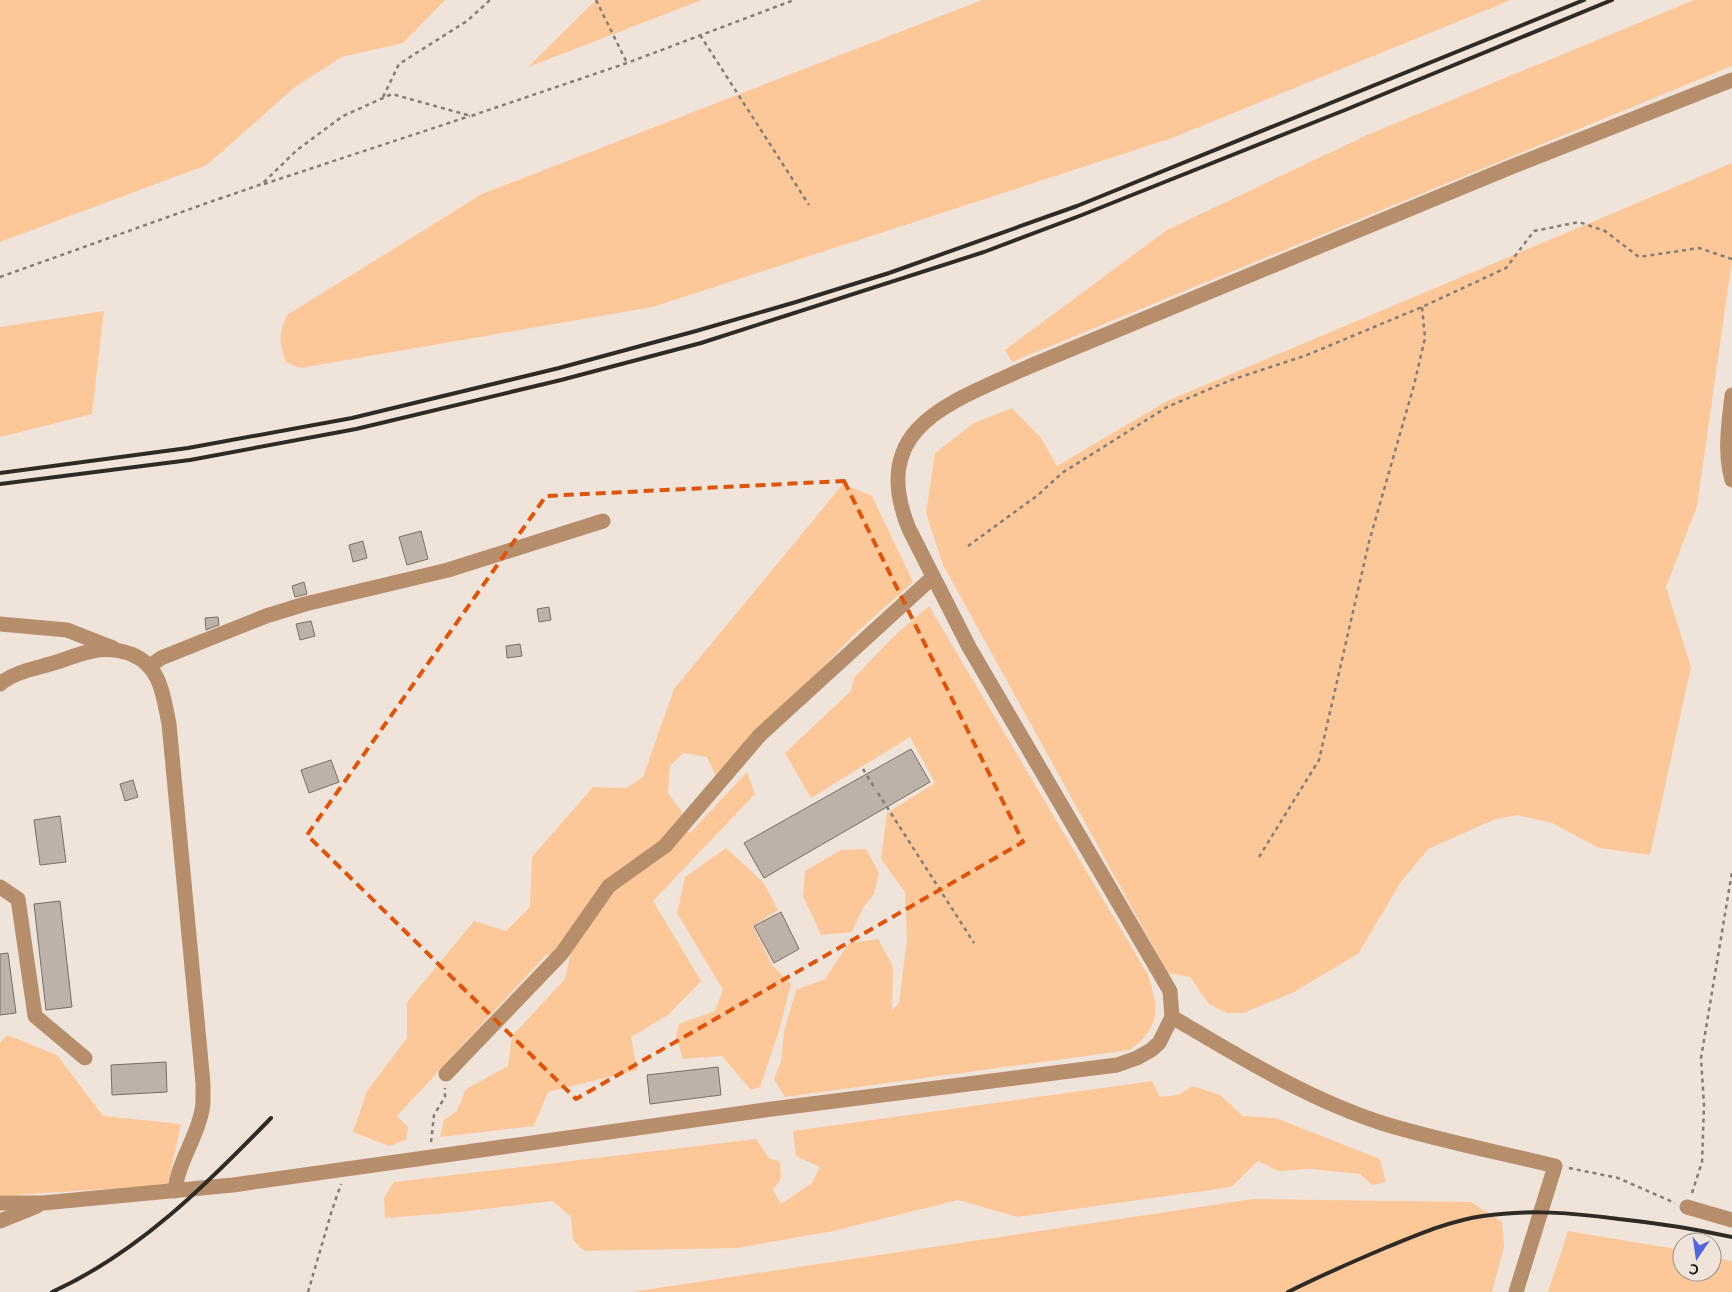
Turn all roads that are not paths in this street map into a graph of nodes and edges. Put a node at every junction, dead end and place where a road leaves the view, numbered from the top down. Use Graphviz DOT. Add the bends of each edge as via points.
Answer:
graph roads {
  1 [pos="1732,80"];
  2 [pos="1732,394"];
  3 [pos="1732,480"];
  4 [pos="603,521"];
  5 [pos="933,577"];
  6 [pos="0,624"];
  7 [pos="122,651"];
  8 [pos="150,666"];
  9 [pos="0,684"];
  10 [pos="0,883"];
  11 [pos="1172,1017"];
  12 [pos="85,1058"];
  13 [pos="446,1074"];
  14 [pos="175,1191"];
  15 [pos="0,1203"];
  16 [pos="43,1204"];
  17 [pos="1687,1207"];
  18 [pos="1732,1220"];
  19 [pos="0,1221"];
  20 [pos="1516,1292"];
  1 -- 5 [label="street" via="1122,327 943,409 909,439 902,453 897,481 901,510"];
  2 -- 3 [label="street" via="1728,425"];
  4 -- 8 [label="street" via="448,570 266,616 162,658"];
  5 -- 11 [label="street" via="969,647 1170,991"];
  5 -- 13 [label="street" via="760,735 665,846 609,886 562,953"];
  6 -- 7 [label="street" via="66,630"];
  7 -- 8 [label="street"];
  7 -- 9 [label="street" via="92,651 14,675"];
  8 -- 14 [label="street" via="158,681 169,724 203,1083 199,1120 176,1179"];
  10 -- 12 [label="street" via="18,899 35,1016"];
  11 -- 14 [label="street" via="1159,1043 1136,1058 1117,1065"];
  11 -- 20 [label="street" via="1270,1073 1354,1112 1435,1137 1554,1166"];
  14 -- 16 [label="street"];
  15 -- 16 [label="street"];
  16 -- 19 [label="street"];
  17 -- 18 [label="street"];
}
